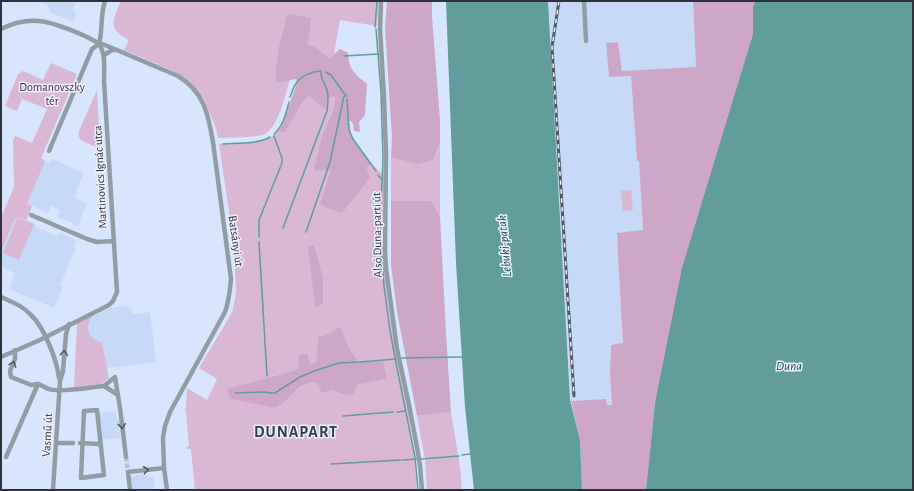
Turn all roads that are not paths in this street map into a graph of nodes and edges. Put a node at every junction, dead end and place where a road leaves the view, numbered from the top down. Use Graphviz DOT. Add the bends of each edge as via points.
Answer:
graph roads {
  1 [pos="104,1"];
  2 [pos="381,1"];
  3 [pos="584,1"];
  4 [pos="1,29"];
  5 [pos="586,41"];
  6 [pos="99,44"];
  7 [pos="116,50"];
  8 [pos="104,54"];
  9 [pos="49,151"];
  10 [pos="31,215"];
  11 [pos="114,241"];
  12 [pos="1,297"];
  13 [pos="69,324"];
  14 [pos="45,337"];
  15 [pos="15,350"];
  16 [pos="1,357"];
  17 [pos="60,381"];
  18 [pos="38,384"];
  19 [pos="104,386"];
  20 [pos="59,391"];
  21 [pos="118,395"];
  22 [pos="56,443"];
  23 [pos="73,443"];
  24 [pos="81,443"];
  25 [pos="100,444"];
  26 [pos="6,457"];
  27 [pos="126,457"];
  28 [pos="164,468"];
  29 [pos="53,490"];
  30 [pos="130,490"];
  31 [pos="167,490"];
  32 [pos="422,490"];
  1 -- 6 [label="street"];
  2 -- 32 [label="street, Alsó Duna-parti út" via="380,29 386,135 386,268 399,358 418,448"];
  3 -- 5 [label="street"];
  4 -- 6 [label="street, Batsányi út" via="23,21 41,21 62,26"];
  6 -- 7 [label="street, Batsányi út"];
  6 -- 8 [label="street, Martinovics Ignác utca"];
  6 -- 9 [label="street" via="92,49"];
  7 -- 8 [label="street"];
  7 -- 28 [label="street, Batsányi út" via="178,76 195,90 203,103 213,142 231,279 229,302 225,312 170,412 165,426"];
  8 -- 11 [label="street, Martinovics Ignác utca"];
  10 -- 11 [label="street" via="87,239 97,242"];
  11 -- 13 [label="street, Martinovics Ignác utca" via="116,297 109,305"];
  12 -- 14 [label="street, Vasmű út" via="22,307 31,315"];
  13 -- 14 [label="street"];
  17 -- 13 [label="street, Vasmű út, one-way"];
  14 -- 15 [label="street"];
  14 -- 17 [label="street, Vasmű út" via="54,355"];
  15 -- 16 [label="street"];
  18 -- 15 [label="street, one-way" via="31,385 12,377 10,371"];
  17 -- 20 [label="street, Vasmű út"];
  18 -- 20 [label="street" via="49,390"];
  18 -- 26 [label="street"];
  19 -- 20 [label="street"];
  19 -- 21 [label="street"];
  19 -- 21 [label="street" via="116,377"];
  20 -- 22 [label="street, Vasmű út"];
  21 -- 27 [label="street, one-way"];
  22 -- 23 [label="street"];
  22 -- 29 [label="street, Vasmű út"];
  24 -- 25 [label="street"];
  24 -- 25 [label="street" via="84,411 97,410"];
  24 -- 25 [label="street" via="81,478 104,476"];
  30 -- 28 [label="street, one-way" via="128,472"];
  28 -- 31 [label="street, Batsányi út"];
}
